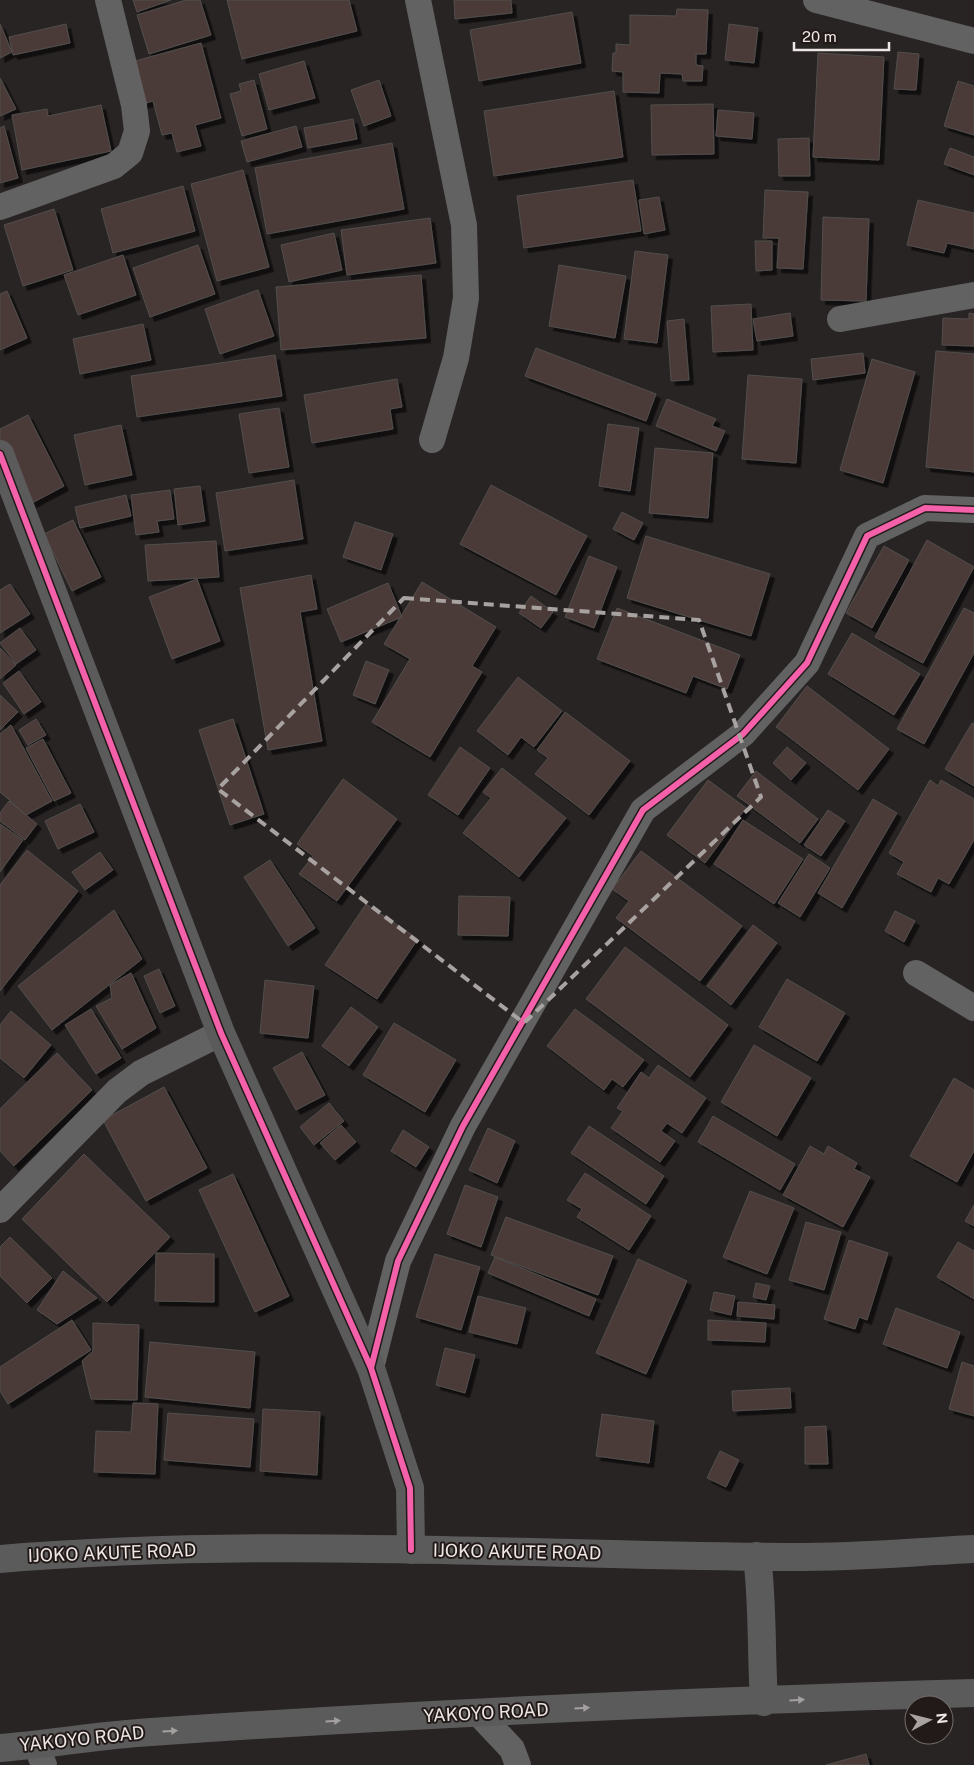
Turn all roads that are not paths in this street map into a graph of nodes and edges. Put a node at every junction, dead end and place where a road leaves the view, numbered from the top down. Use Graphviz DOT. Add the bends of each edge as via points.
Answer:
graph roads {
  1 [pos="108,0"];
  2 [pos="418,0"];
  3 [pos="816,0"];
  4 [pos="974,41"];
  5 [pos="0,207"];
  6 [pos="974,295"];
  7 [pos="840,319"];
  8 [pos="432,440"];
  9 [pos="0,454"];
  10 [pos="974,510"];
  11 [pos="916,973"];
  12 [pos="974,1008"];
  13 [pos="221,1033"];
  14 [pos="0,1210"];
  15 [pos="371,1368"];
  16 [pos="974,1549"];
  17 [pos="411,1550"];
  18 [pos="757,1556"];
  19 [pos="0,1559"];
  20 [pos="974,1694"];
  21 [pos="764,1702"];
  22 [pos="479,1714"];
  23 [pos="0,1748"];
  24 [pos="40,1755"];
  25 [pos="518,1765"];
  1 -- 5 [label="street" via="134,105 137,131 130,153 114,166"];
  2 -- 8 [label="street" via="464,225 466,298 456,358"];
  3 -- 4 [label="street"];
  6 -- 7 [label="street"];
  9 -- 13 [label="main road"];
  10 -- 15 [label="street" via="925,508 867,536 807,663 743,734 643,810 463,1126 398,1262"];
  11 -- 12 [label="street"];
  13 -- 14 [label="street" via="141,1074 118,1091"];
  13 -- 15 [label="main road"];
  15 -- 17 [label="main road" via="410,1488"];
  16 -- 18 [label="main road, IJOKO AKUTE ROAD"];
  17 -- 18 [label="main road, IJOKO AKUTE ROAD"];
  17 -- 19 [label="main road, IJOKO AKUTE ROAD" via="274,1548 68,1553"];
  18 -- 21 [label="main road"];
  21 -- 20 [label="main road, YAKOYO ROAD, one-way"];
  22 -- 21 [label="main road, YAKOYO ROAD, one-way"];
  24 -- 22 [label="main road, YAKOYO ROAD, one-way" via="148,1732"];
  22 -- 25 [label="street" via="512,1749"];
  23 -- 24 [label="main road, YAKOYO ROAD"];
}
